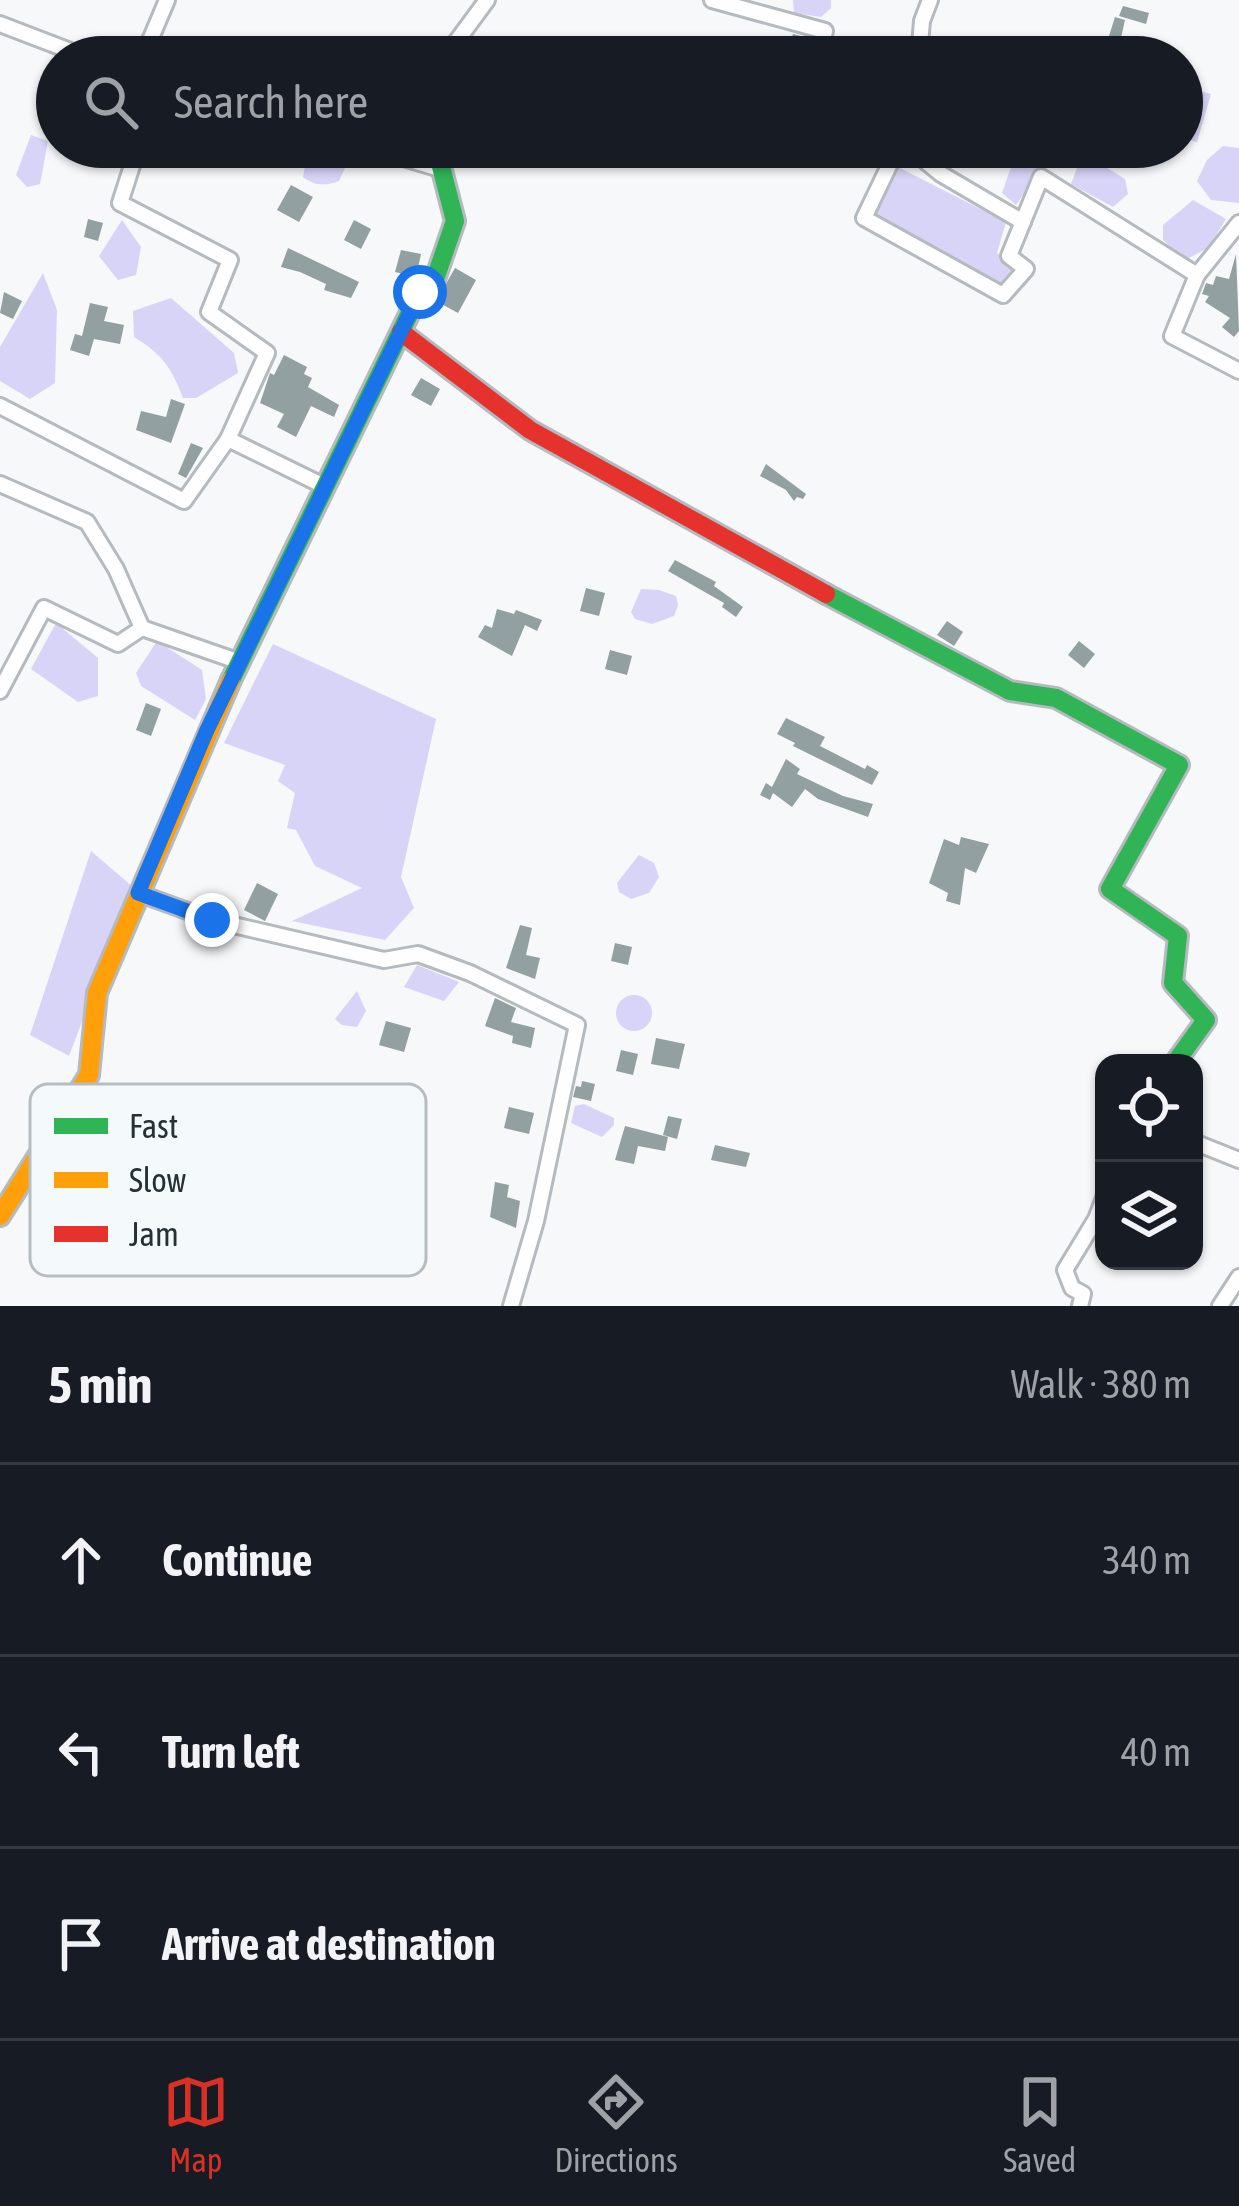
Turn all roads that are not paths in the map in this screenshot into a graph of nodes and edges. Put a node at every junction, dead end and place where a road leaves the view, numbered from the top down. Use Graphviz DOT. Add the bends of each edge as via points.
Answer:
graph roads {
  1 [pos="167,0"];
  2 [pos="487,0"];
  3 [pos="712,0"];
  4 [pos="930,0"];
  5 [pos="0,24"];
  6 [pos="152,36"];
  7 [pos="460,36"];
  8 [pos="824,36"];
  9 [pos="921,36"];
  10 [pos="36,38"];
  11 [pos="131,168"];
  12 [pos="436,168"];
  13 [pos="888,168"];
  14 [pos="934,168"];
  15 [pos="443,170"];
  16 [pos="1023,222"];
  17 [pos="1239,223"];
  18 [pos="1197,274"];
  19 [pos="401,332"];
  20 [pos="1239,371"];
  21 [pos="0,406"];
  22 [pos="228,439"];
  23 [pos="0,484"];
  24 [pos="326,487"];
  25 [pos="142,628"];
  26 [pos="241,662"];
  27 [pos="0,691"];
  28 [pos="138,893"];
  29 [pos="1181,1054"];
  30 [pos="84,1084"];
  31 [pos="1203,1146"];
  32 [pos="1239,1160"];
  33 [pos="30,1169"];
  34 [pos="0,1216"];
  35 [pos="1095,1221"];
  36 [pos="1239,1276"];
  37 [pos="511,1306"];
  38 [pos="1080,1306"];
  39 [pos="1220,1306"];
  1 -- 6 [label="street"];
  2 -- 7 [label="street"];
  3 -- 8 [label="street"];
  4 -- 9 [label="street"];
  5 -- 10 [label="street"];
  11 -- 22 [label="street" via="119,203 230,260 209,312 267,353"];
  12 -- 15 [label="street"];
  13 -- 16 [label="street" via="864,218 1003,295 1026,268 1009,256"];
  14 -- 16 [label="street"];
  15 -- 19 [label="street" via="455,221 433,285 420,292"];
  16 -- 18 [label="street" via="1041,177"];
  17 -- 18 [label="street"];
  18 -- 20 [label="street" via="1172,336"];
  19 -- 24 [label="street"];
  19 -- 29 [label="street" via="530,430 1010,691 1055,698 1179,765 1110,889 1178,936 1173,982 1206,1020"];
  21 -- 22 [label="street" via="184,501"];
  22 -- 24 [label="street"];
  23 -- 25 [label="street" via="87,522"];
  24 -- 26 [label="street"];
  25 -- 26 [label="street"];
  25 -- 27 [label="street" via="118,644 44,608"];
  26 -- 28 [label="street"];
  28 -- 30 [label="street" via="97,993"];
  28 -- 37 [label="street" via="212,920 384,960 418,955 577,1025"];
  31 -- 32 [label="street"];
  33 -- 34 [label="street"];
  35 -- 38 [label="street" via="1065,1270 1083,1294"];
  36 -- 39 [label="street"];
}
